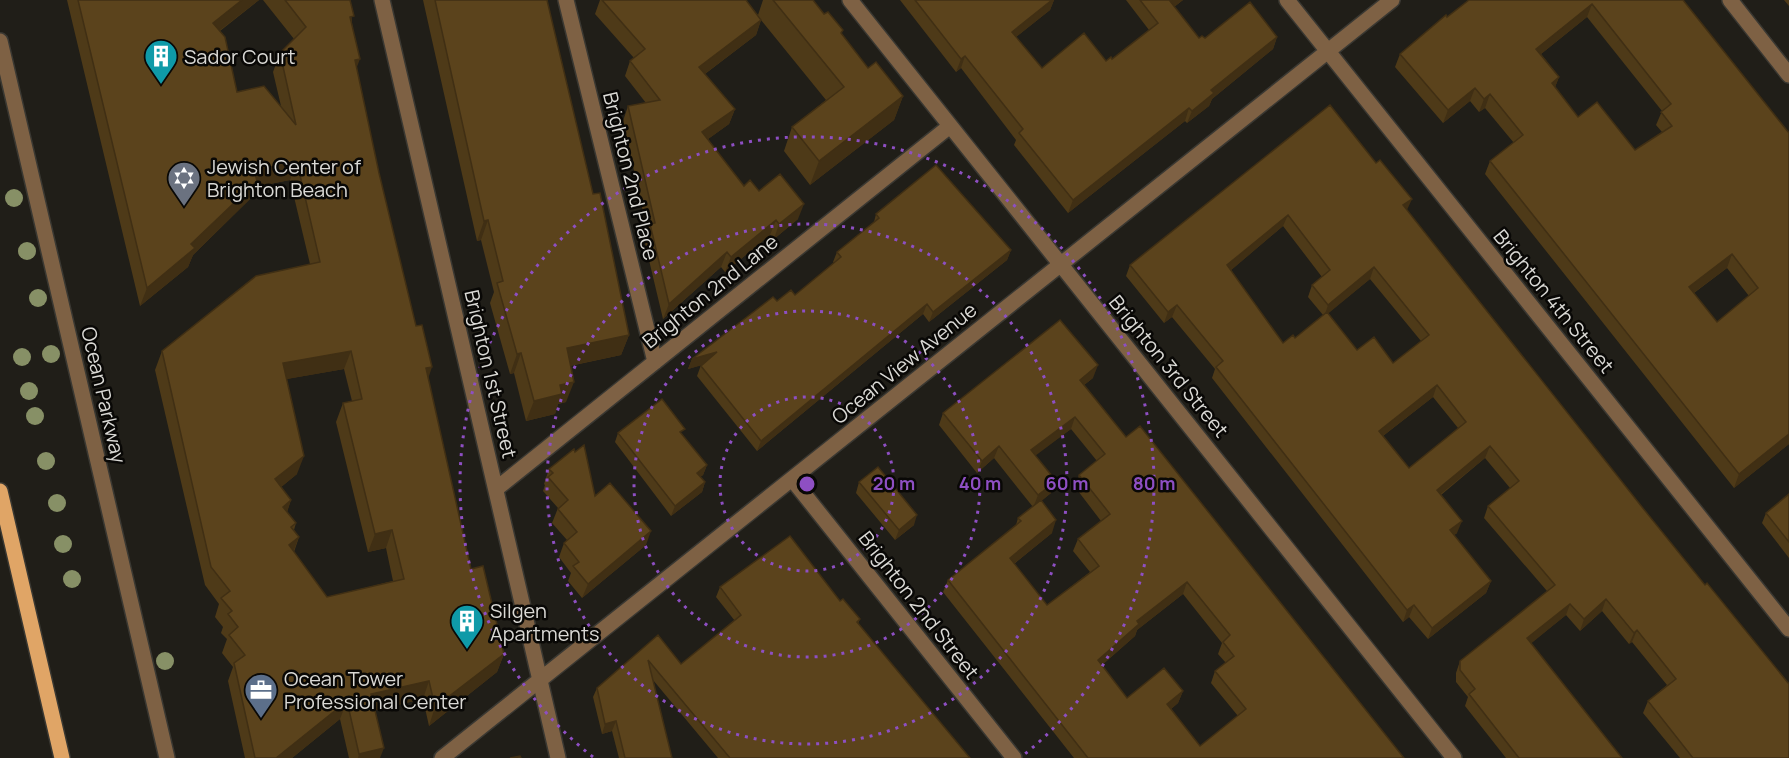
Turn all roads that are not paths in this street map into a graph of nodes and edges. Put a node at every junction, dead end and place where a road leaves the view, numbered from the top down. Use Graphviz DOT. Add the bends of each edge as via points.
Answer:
graph roads {
  1 [pos="382,0"];
  2 [pos="566,0"];
  3 [pos="850,0"];
  4 [pos="1287,0"];
  5 [pos="1392,0"];
  6 [pos="1730,0"];
  7 [pos="0,41"];
  8 [pos="1328,51"];
  9 [pos="1789,75"];
  10 [pos="950,126"];
  11 [pos="1060,264"];
  12 [pos="655,362"];
  13 [pos="792,479"];
  14 [pos="496,489"];
  15 [pos="0,491"];
  16 [pos="1789,629"];
  17 [pos="540,680"];
  18 [pos="62,758"];
  19 [pos="167,758"];
  20 [pos="442,758"];
  21 [pos="558,758"];
  22 [pos="1014,758"];
  23 [pos="1454,758"];
  1 -- 14 [label="street, Brighton 1st Street"];
  2 -- 12 [label="street, Brighton 2nd Place"];
  3 -- 10 [label="street, Brighton 3rd Street"];
  4 -- 8 [label="street, Brighton 4th Street"];
  5 -- 8 [label="street, Ocean View Avenue"];
  6 -- 9 [label="street"];
  7 -- 19 [label="street, Ocean Parkway"];
  8 -- 11 [label="street, Ocean View Avenue"];
  8 -- 16 [label="street, Brighton 4th Street"];
  10 -- 11 [label="street, Brighton 3rd Street"];
  10 -- 12 [label="street, Brighton 2nd Lane"];
  11 -- 13 [label="street, Ocean View Avenue"];
  11 -- 23 [label="street, Brighton 3rd Street"];
  12 -- 14 [label="street, Brighton 2nd Lane"];
  13 -- 17 [label="street, Ocean View Avenue"];
  13 -- 22 [label="street, Brighton 2nd Street"];
  14 -- 17 [label="street, Brighton 1st Street"];
  15 -- 18 [label="main road"];
  17 -- 20 [label="street, Ocean View Avenue"];
  17 -- 21 [label="street, Brighton 1st Street"];
}
